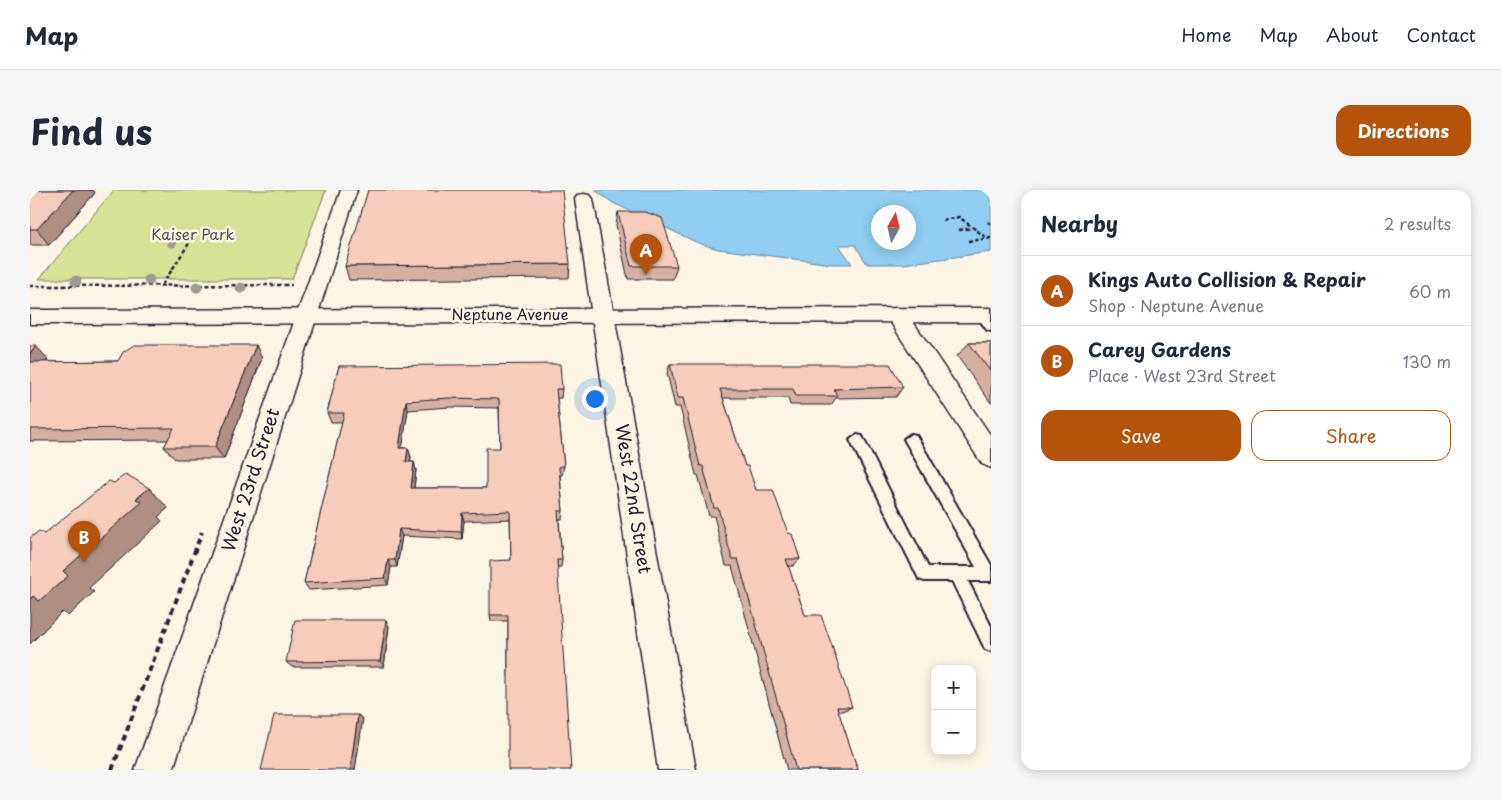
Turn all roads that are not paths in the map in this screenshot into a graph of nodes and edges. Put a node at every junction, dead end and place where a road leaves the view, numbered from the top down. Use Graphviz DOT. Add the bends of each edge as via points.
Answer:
graph roads {
  1 [pos="349,190"];
  2 [pos="584,199"];
  3 [pos="603,315"];
  4 [pos="897,315"];
  5 [pos="306,316"];
  6 [pos="30,317"];
  7 [pos="988,319"];
  8 [pos="911,439"];
  9 [pos="857,440"];
  10 [pos="991,457"];
  11 [pos="956,574"];
  12 [pos="989,574"];
  13 [pos="991,643"];
  14 [pos="154,770"];
  15 [pos="677,770"];
  1 -- 5 [label="street, West 23rd Street"];
  2 -- 3 [label="street, West 22nd Street"];
  3 -- 4 [label="street, Neptune Avenue"];
  3 -- 5 [label="street, Neptune Avenue"];
  3 -- 15 [label="street, West 22nd Street"];
  4 -- 7 [label="street, Neptune Avenue"];
  4 -- 10 [label="street"];
  5 -- 6 [label="street, Neptune Avenue"];
  5 -- 14 [label="street, West 23rd Street"];
  8 -- 12 [label="lane"];
  9 -- 11 [label="lane" via="924,574"];
  11 -- 12 [label="lane"];
  11 -- 13 [label="lane"];
}
